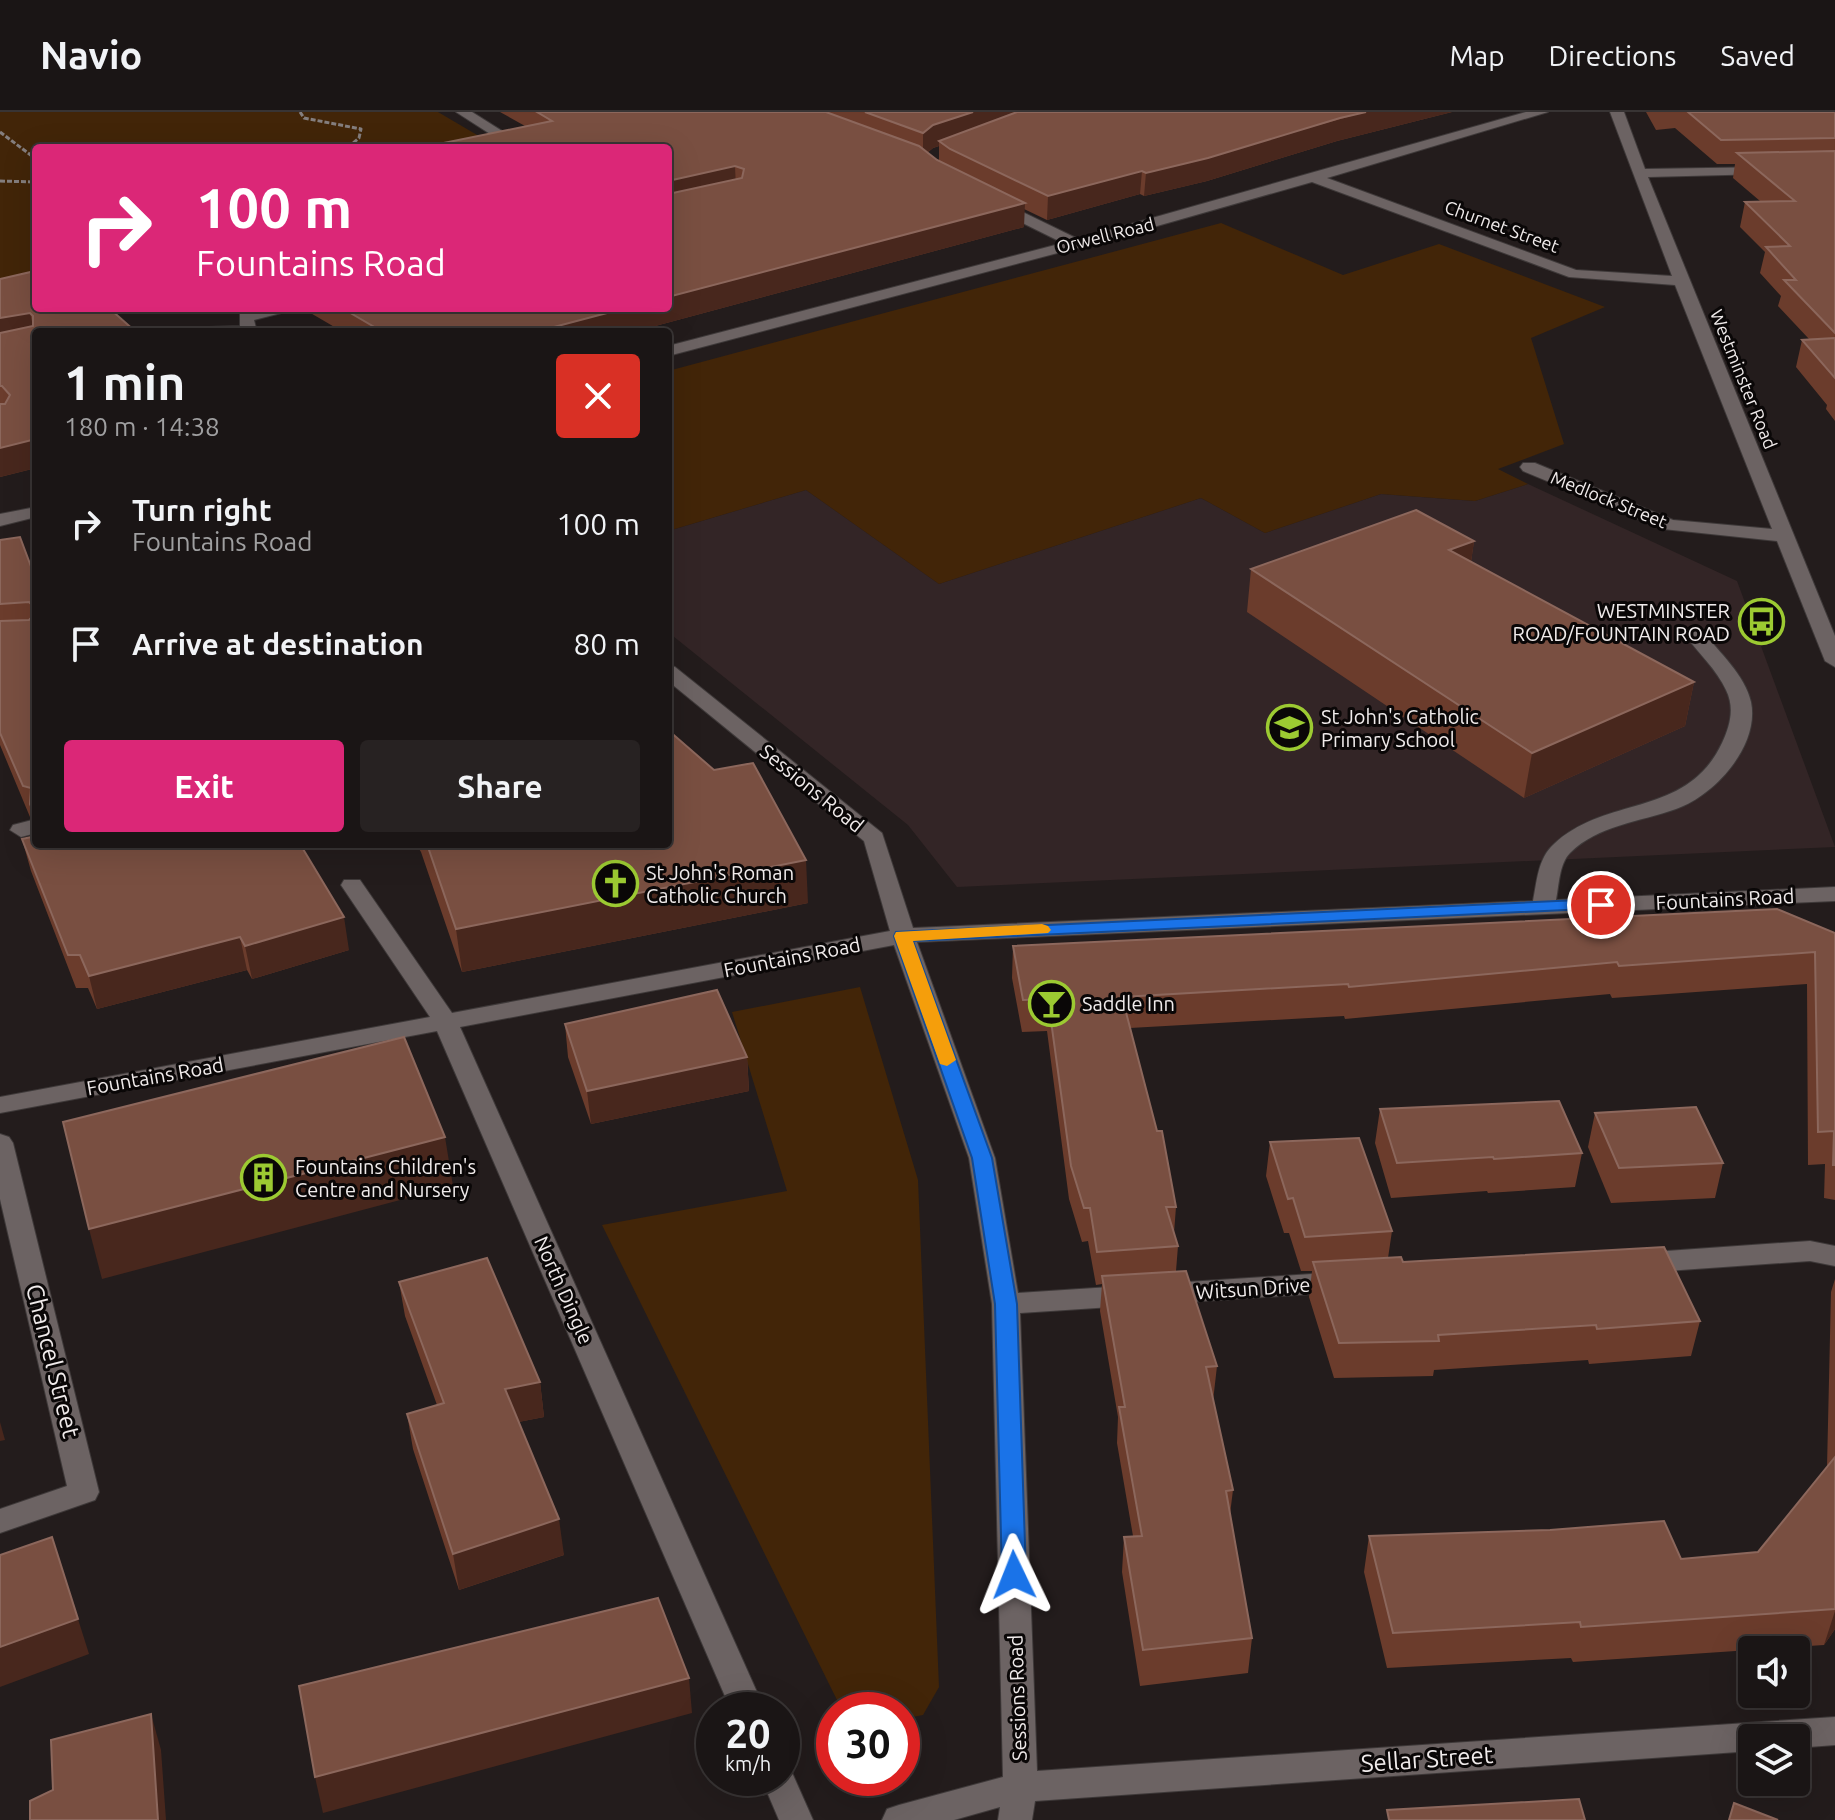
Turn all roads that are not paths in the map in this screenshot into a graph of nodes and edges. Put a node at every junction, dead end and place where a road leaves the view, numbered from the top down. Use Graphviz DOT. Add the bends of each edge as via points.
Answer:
graph roads {
  1 [pos="463,112"];
  2 [pos="1537,112"];
  3 [pos="1617,112"];
  4 [pos="515,144"];
  5 [pos="1774,170"];
  6 [pos="1641,173"];
  7 [pos="1315,178"];
  8 [pos="982,197"];
  9 [pos="1073,242"];
  10 [pos="1682,281"];
  11 [pos="275,312"];
  12 [pos="247,326"];
  13 [pos="672,350"];
  14 [pos="1529,467"];
  15 [pos="32,513"];
  16 [pos="0,520"];
  17 [pos="1785,536"];
  18 [pos="1696,636"];
  19 [pos="1835,661"];
  20 [pos="672,674"];
  21 [pos="352,885"];
  22 [pos="1835,894"];
  23 [pos="1543,907"];
  24 [pos="903,936"];
  25 [pos="446,1022"];
  26 [pos="0,1105"];
  27 [pos="0,1143"];
  28 [pos="1835,1256"];
  29 [pos="1605,1265"];
  30 [pos="1368,1280"];
  31 [pos="1006,1304"];
  32 [pos="0,1521"];
  33 [pos="740,1692"];
  34 [pos="1835,1731"];
  35 [pos="786,1796"];
  36 [pos="1017,1803"];
  37 [pos="796,1820"];
  38 [pos="899,1820"];
  1 -- 4 [label="street"];
  2 -- 7 [label="street, Orwell Road"];
  3 -- 6 [label="street, Westminster Road"];
  5 -- 6 [label="street"];
  6 -- 10 [label="street, Westminster Road"];
  7 -- 9 [label="street, Orwell Road"];
  7 -- 10 [label="street, Churnet Street" via="1574,274"];
  8 -- 9 [label="street"];
  9 -- 13 [label="street, Orwell Road"];
  10 -- 17 [label="street, Westminster Road"];
  11 -- 12 [label="street"];
  14 -- 17 [label="street, Medlock Street" via="1670,525"];
  15 -- 16 [label="street"];
  17 -- 19 [label="street, Westminster Road"];
  18 -- 23 [label="street" via="1742,697 1744,720 1718,773 1696,794 1574,838 1557,852"];
  20 -- 24 [label="street, Sessions Road" via="874,838"];
  21 -- 25 [label="street, North Dingle"];
  22 -- 23 [label="street, Fountains Road"];
  23 -- 24 [label="street, Fountains Road"];
  24 -- 25 [label="street, Fountains Road"];
  24 -- 31 [label="street, Sessions Road" via="982,1158"];
  25 -- 26 [label="street, Fountains Road"];
  25 -- 33 [label="street, North Dingle"];
  27 -- 32 [label="street, Chancel Street" via="84,1492"];
  28 -- 29 [label="street" via="1810,1251"];
  30 -- 31 [label="street, Witsun Drive"];
  31 -- 36 [label="street, Sessions Road"];
  34 -- 36 [label="street, Sellar Street"];
  35 -- 37 [label="street"];
  36 -- 38 [label="street, Sellar Street"];
}
